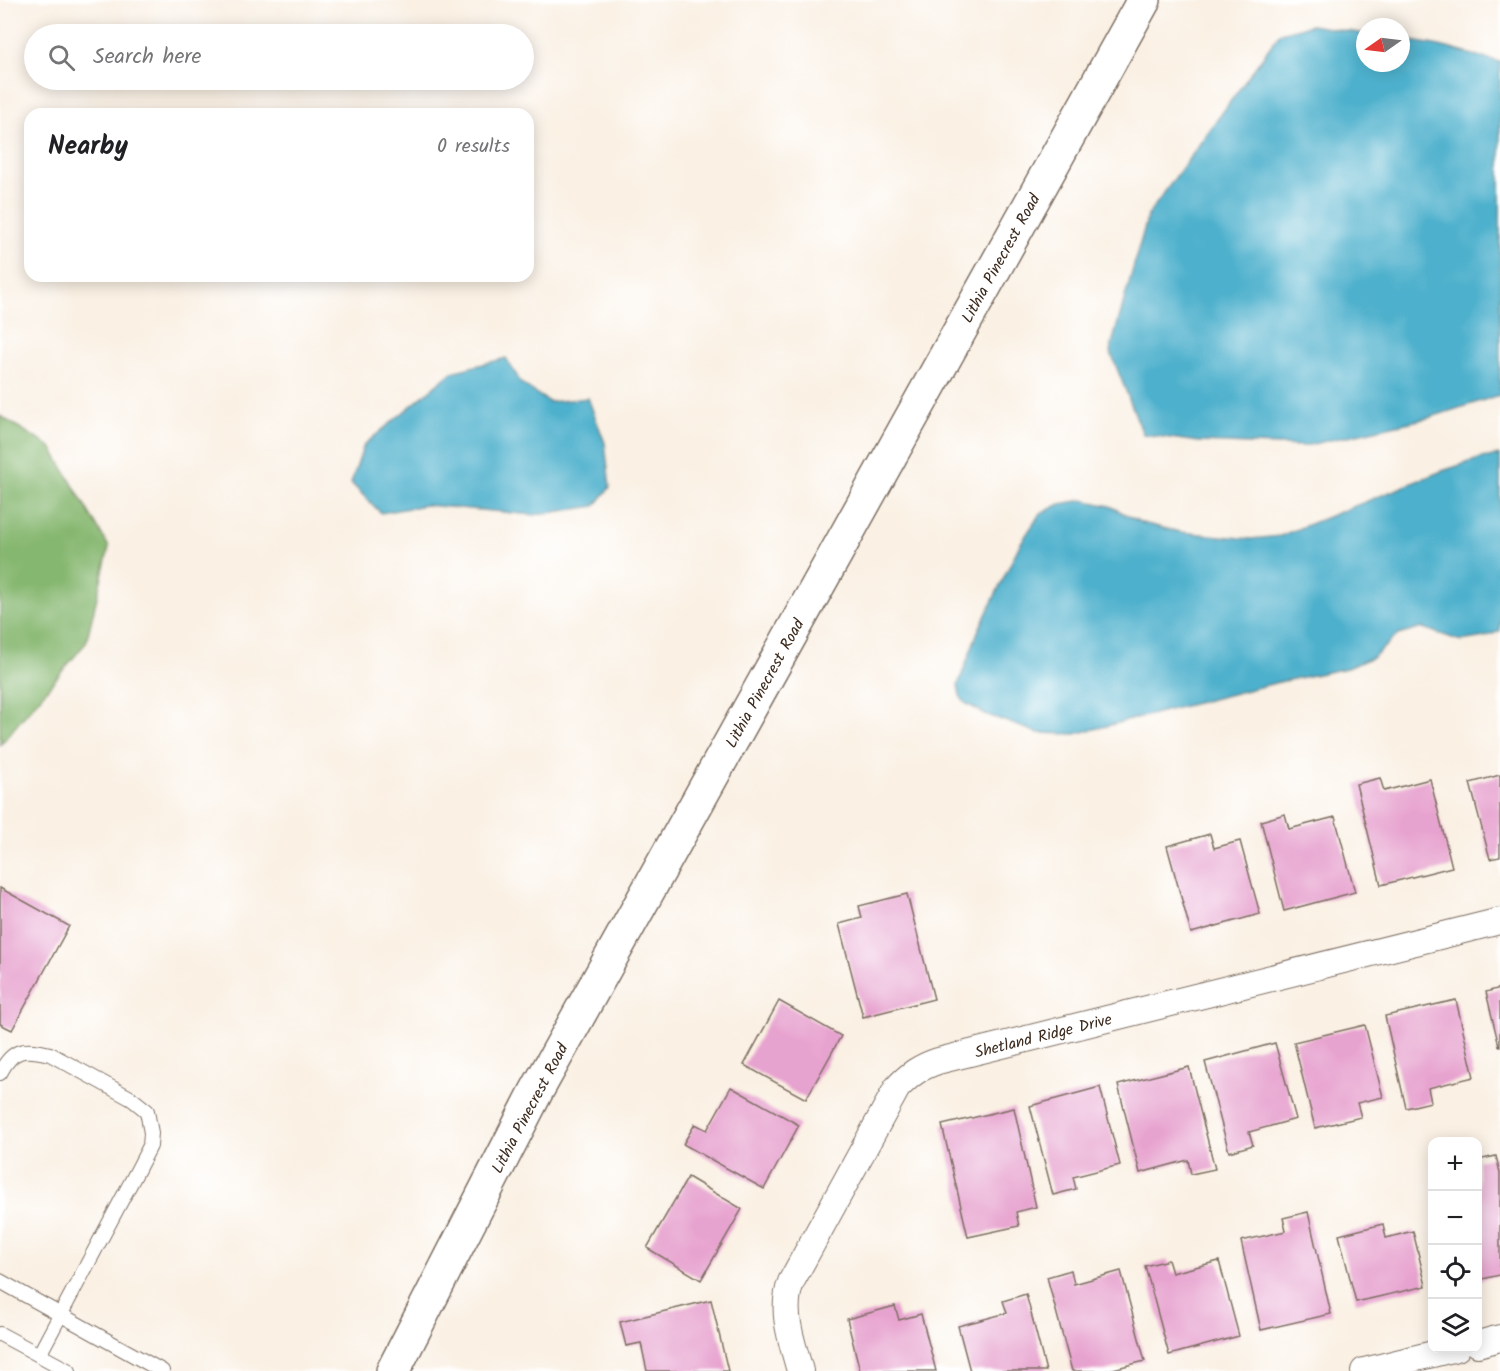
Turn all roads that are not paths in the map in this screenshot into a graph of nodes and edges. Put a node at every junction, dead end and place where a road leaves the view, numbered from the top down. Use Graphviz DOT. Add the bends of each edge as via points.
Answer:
graph roads {
  1 [pos="1144,0"];
  2 [pos="1500,921"];
  3 [pos="0,1072"];
  4 [pos="0,1281"];
  5 [pos="60,1315"];
  6 [pos="0,1334"];
  7 [pos="1500,1338"];
  8 [pos="1482,1343"];
  9 [pos="1437,1353"];
  10 [pos="39,1355"];
  11 [pos="69,1371"];
  12 [pos="162,1371"];
  13 [pos="393,1371"];
  14 [pos="800,1371"];
  15 [pos="1364,1371"];
  1 -- 13 [label="main road, Lithia Pinecrest Road" via="536,1092"];
  2 -- 14 [label="street, Shetland Ridge Drive" via="921,1067 897,1088 791,1282 787,1322"];
  3 -- 5 [label="lane" via="12,1055 35,1050 50,1054 147,1111 152,1133 150,1146"];
  4 -- 5 [label="lane"];
  5 -- 10 [label="lane"];
  5 -- 12 [label="lane"];
  6 -- 10 [label="lane"];
  7 -- 8 [label="street"];
  9 -- 15 [label="street"];
  10 -- 11 [label="lane"];
}
